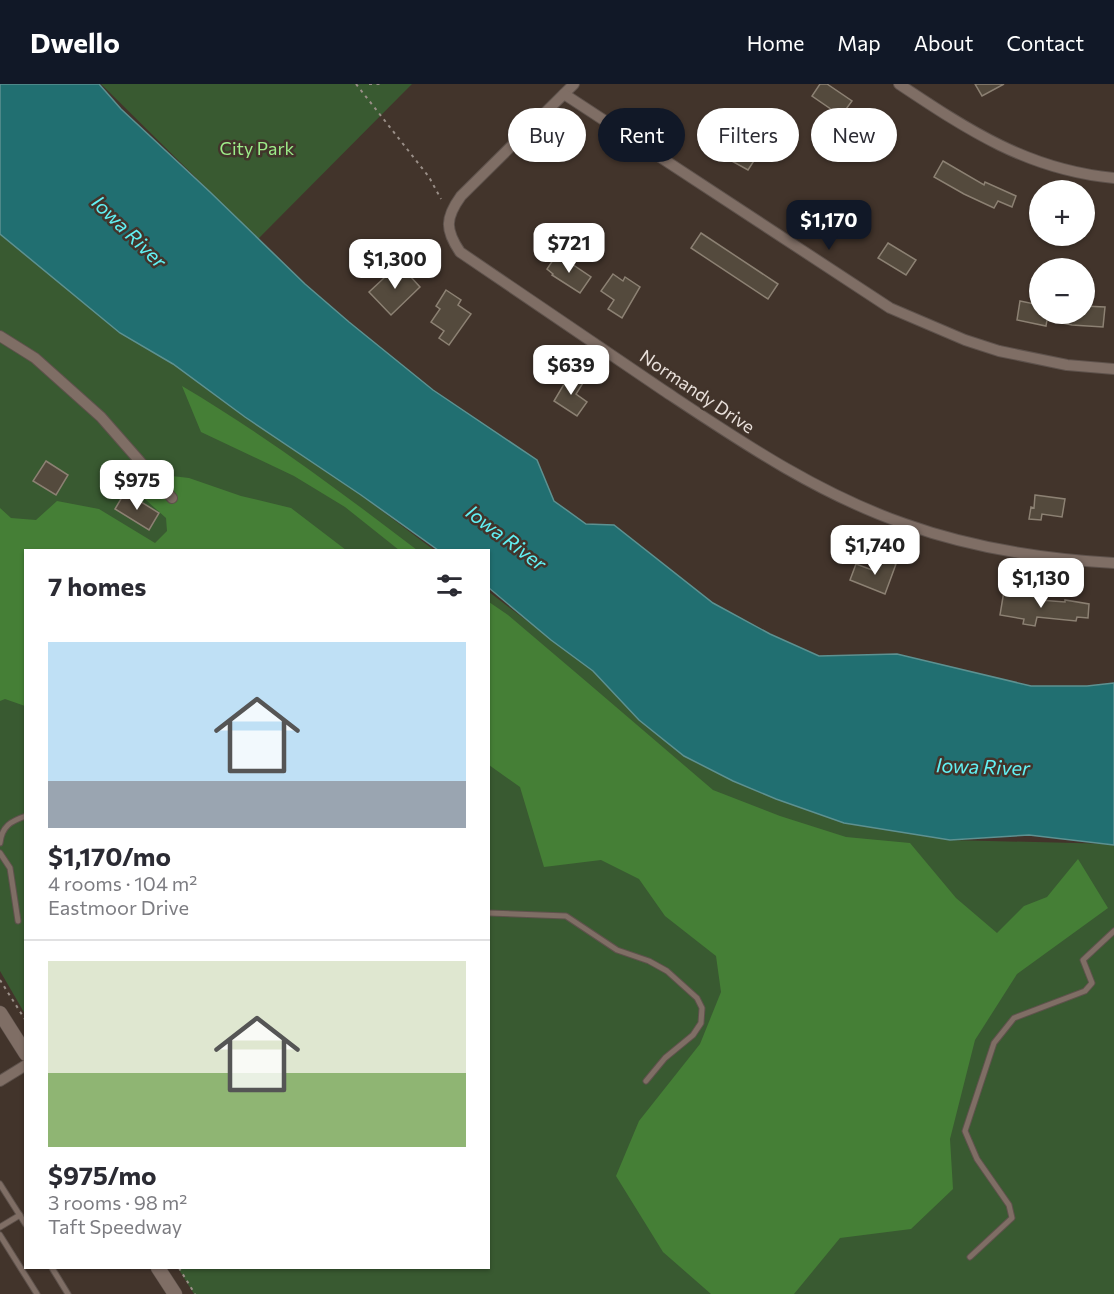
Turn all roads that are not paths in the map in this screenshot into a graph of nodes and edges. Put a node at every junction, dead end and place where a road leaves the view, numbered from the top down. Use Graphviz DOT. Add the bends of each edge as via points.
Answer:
graph roads {
  1 [pos="574,84"];
  2 [pos="899,84"];
  3 [pos="564,94"];
  4 [pos="1114,178"];
  5 [pos="0,336"];
  6 [pos="1114,369"];
  7 [pos="172,498"];
  8 [pos="1114,563"];
  9 [pos="24,817"];
  10 [pos="0,843"];
  11 [pos="0,853"];
  12 [pos="490,913"];
  13 [pos="18,921"];
  14 [pos="1114,931"];
  15 [pos="0,1013"];
  16 [pos="24,1050"];
  17 [pos="24,1066"];
  18 [pos="0,1081"];
  19 [pos="646,1081"];
  20 [pos="0,1184"];
  21 [pos="20,1215"];
  22 [pos="24,1222"];
  23 [pos="0,1227"];
  24 [pos="0,1235"];
  25 [pos="970,1257"];
  26 [pos="53,1269"];
  27 [pos="159,1269"];
  28 [pos="37,1294"];
  29 [pos="68,1294"];
  30 [pos="175,1294"];
  1 -- 3 [label="street, Normandy Drive"];
  2 -- 4 [label="street" via="964,128 1025,157 1064,170"];
  3 -- 6 [label="street" via="890,308 999,351 1067,365"];
  3 -- 8 [label="street, Normandy Drive" via="452,208 449,230 460,252 743,443 818,487 905,525 972,543 1019,554"];
  5 -- 7 [label="street" via="35,358 101,417"];
  9 -- 10 [label="lane" via="11,821"];
  11 -- 13 [label="lane" via="10,868"];
  12 -- 19 [label="lane" via="566,916 617,950 667,971 697,998 702,1008 701,1023"];
  14 -- 25 [label="lane" via="1083,960 1092,983 1085,991 1014,1018 994,1043 965,1131 977,1159 1009,1205 1012,1218"];
  15 -- 16 [label="street"];
  17 -- 18 [label="street"];
  20 -- 21 [label="lane"];
  21 -- 22 [label="lane"];
  21 -- 23 [label="lane"];
  24 -- 28 [label="lane"];
  26 -- 29 [label="lane"];
  27 -- 30 [label="street"];
}
